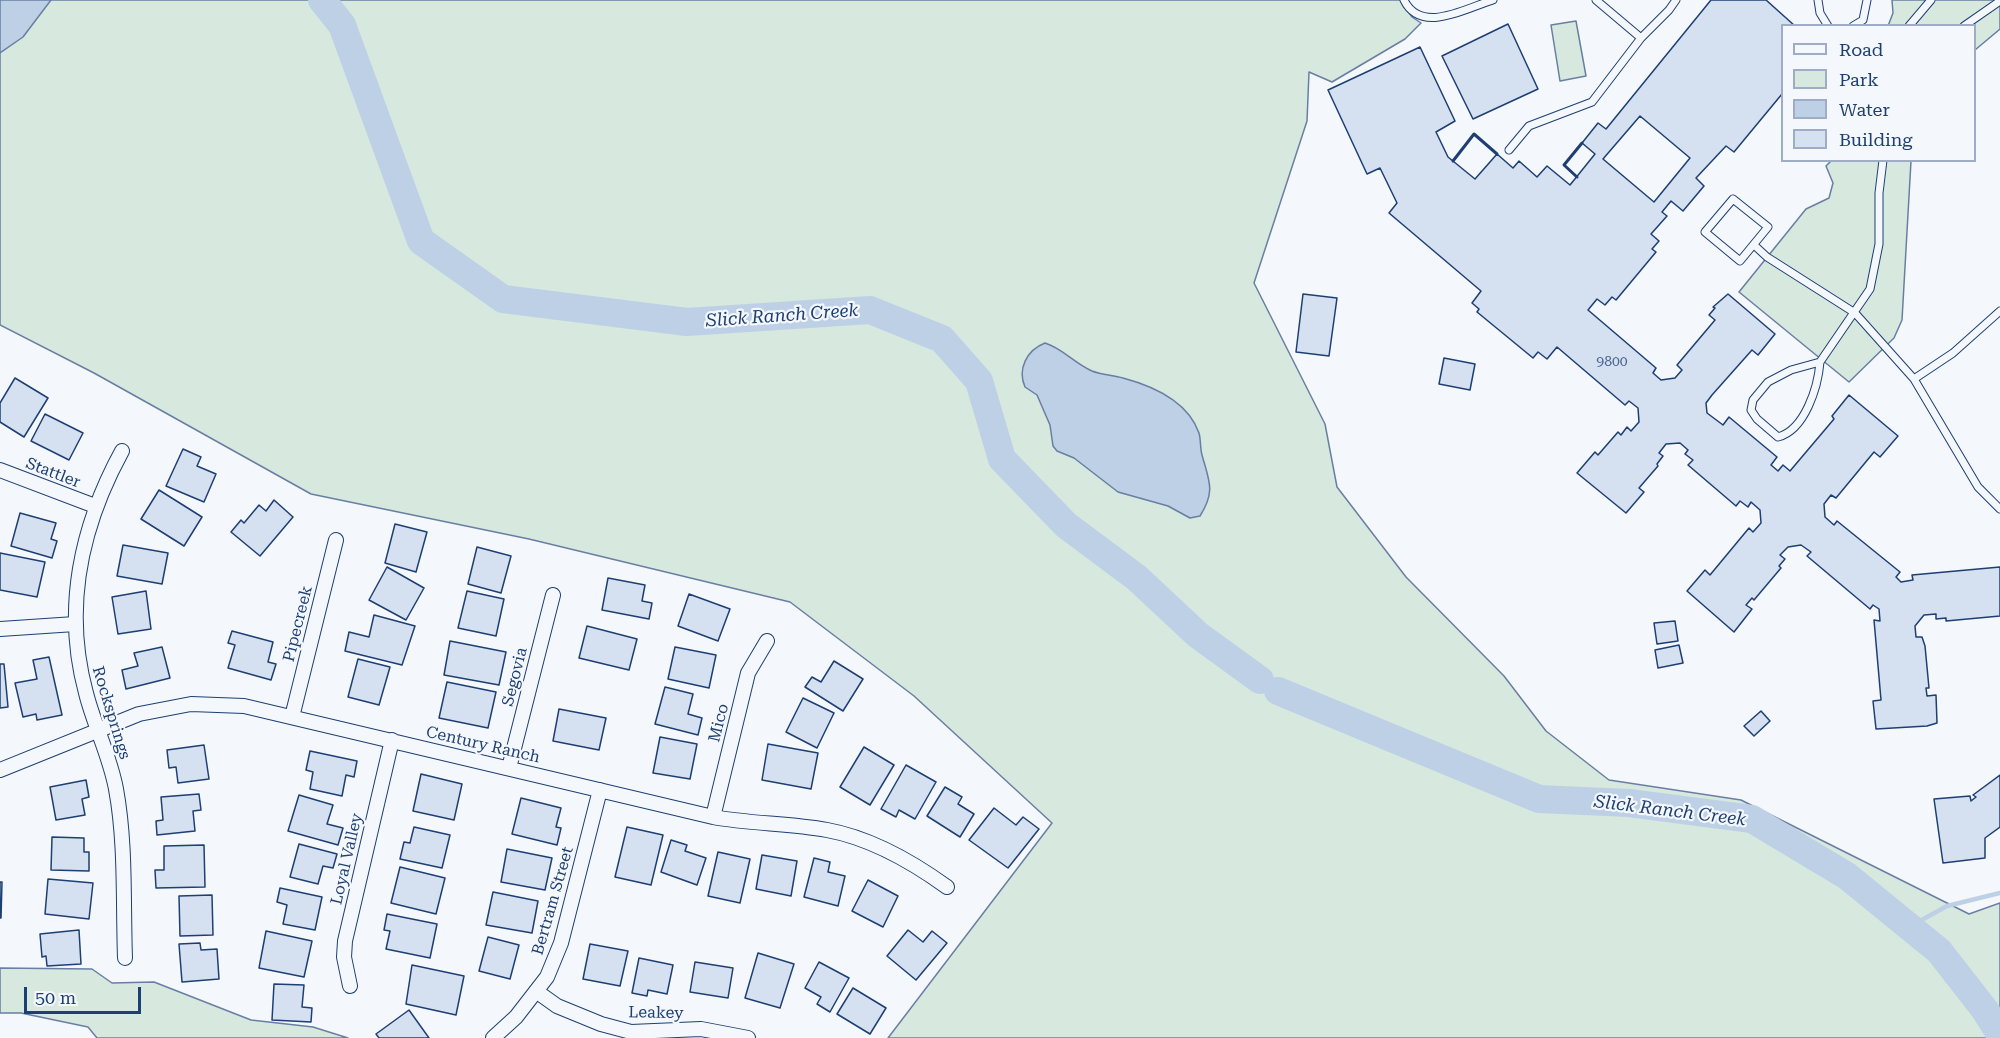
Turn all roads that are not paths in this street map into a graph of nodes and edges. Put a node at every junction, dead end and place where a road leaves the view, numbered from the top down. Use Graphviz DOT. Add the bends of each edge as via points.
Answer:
graph roads {
  1 [pos="1404,0"];
  2 [pos="1493,0"];
  3 [pos="1596,0"];
  4 [pos="1676,0"];
  5 [pos="1819,0"];
  6 [pos="1867,0"];
  7 [pos="1930,0"];
  8 [pos="2000,1"];
  9 [pos="1827,24"];
  10 [pos="1856,24"];
  11 [pos="1911,24"];
  12 [pos="1967,24"];
  13 [pos="1641,38"];
  14 [pos="1509,150"];
  15 [pos="1883,162"];
  16 [pos="1754,245"];
  17 [pos="2000,311"];
  18 [pos="1855,313"];
  19 [pos="1820,362"];
  20 [pos="1914,380"];
  21 [pos="122,451"];
  22 [pos="0,470"];
  23 [pos="95,506"];
  24 [pos="2000,509"];
  25 [pos="336,540"];
  26 [pos="553,595"];
  27 [pos="75,624"];
  28 [pos="0,629"];
  29 [pos="767,641"];
  30 [pos="292,717"];
  31 [pos="98,730"];
  32 [pos="392,740"];
  33 [pos="3,768"];
  34 [pos="509,768"];
  35 [pos="600,790"];
  36 [pos="713,817"];
  37 [pos="947,886"];
  38 [pos="124,958"];
  39 [pos="350,986"];
  40 [pos="536,991"];
  41 [pos="493,1038"];
  42 [pos="748,1038"];
  1 -- 2 [label="lane" via="1416,14 1430,19"];
  3 -- 13 [label="lane"];
  4 -- 13 [label="lane"];
  5 -- 9 [label="lane" via="1820,13"];
  6 -- 10 [label="lane" via="1863,20"];
  7 -- 11 [label="lane"];
  8 -- 12 [label="lane"];
  13 -- 14 [label="lane" via="1592,102 1529,126"];
  15 -- 18 [label="lane" via="1876,270"];
  16 -- 16 [label="lane" via="1768,227 1733,199 1705,231 1740,261"];
  16 -- 18 [label="lane"];
  17 -- 20 [label="lane" via="1953,353"];
  18 -- 19 [label="lane"];
  18 -- 20 [label="lane"];
  19 -- 19 [label="lane" via="1768,382 1753,400 1751,410 1757,420 1778,437 1788,435 1801,423"];
  20 -- 24 [label="lane" via="1978,487"];
  21 -- 23 [label="street, Rocksprings"];
  22 -- 23 [label="street, Stattler"];
  23 -- 27 [label="street, Rocksprings" via="78,571"];
  25 -- 30 [label="street, Pipecreek"];
  26 -- 34 [label="street, Segovia"];
  27 -- 28 [label="street"];
  27 -- 31 [label="street, Rocksprings" via="79,669"];
  29 -- 36 [label="street, Mico" via="748,673"];
  30 -- 31 [label="street, Century Ranch" via="244,706 191,704 140,714"];
  30 -- 32 [label="street, Century Ranch"];
  31 -- 33 [label="street, Century Ranch"];
  31 -- 38 [label="street, Rocksprings" via="120,812"];
  32 -- 34 [label="street, Century Ranch"];
  32 -- 39 [label="street, Loyal Valley" via="345,941"];
  34 -- 35 [label="street, Century Ranch"];
  35 -- 36 [label="street, Century Ranch"];
  35 -- 40 [label="street, Bertram Street" via="561,943 547,977"];
  36 -- 37 [label="street, Century Ranch" via="829,830 871,843"];
  40 -- 41 [label="street, Bertram Street"];
  40 -- 42 [label="street, Leakey" via="557,1006 631,1032 701,1029"];
}
